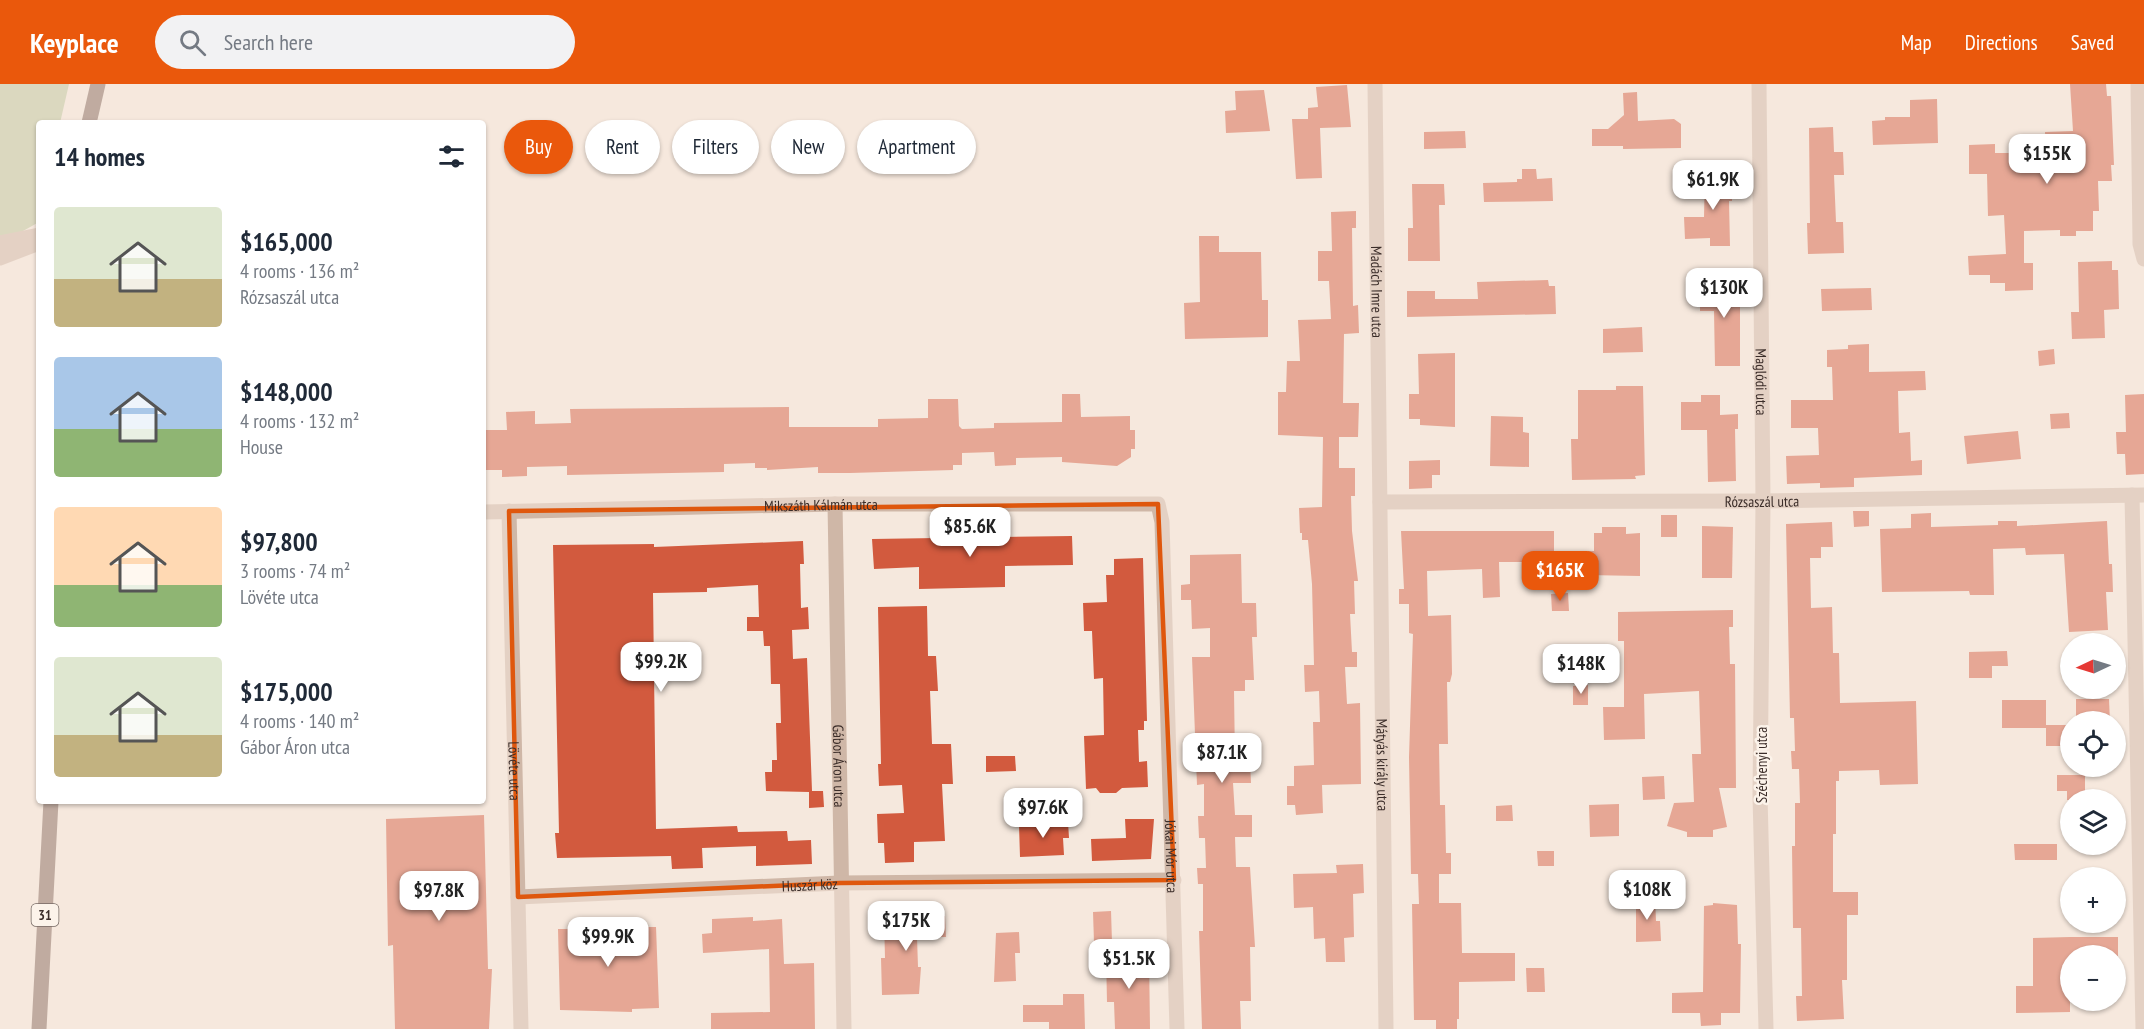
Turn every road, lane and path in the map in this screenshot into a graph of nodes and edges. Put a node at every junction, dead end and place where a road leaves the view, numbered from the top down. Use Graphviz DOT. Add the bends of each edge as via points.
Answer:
graph roads {
  1 [pos="98,84"];
  2 [pos="1375,84"];
  3 [pos="1759,84"];
  4 [pos="2138,84"];
  5 [pos="90,120"];
  6 [pos="36,236"];
  7 [pos="0,243"];
  8 [pos="36,244"];
  9 [pos="0,258"];
  10 [pos="2144,259"];
  11 [pos="2138,495"];
  12 [pos="1763,501"];
  13 [pos="1380,502"];
  14 [pos="835,504"];
  15 [pos="1158,504"];
  16 [pos="509,511"];
  17 [pos="486,512"];
  18 [pos="51,804"];
  19 [pos="1174,880"];
  20 [pos="840,883"];
  21 [pos="518,897"];
  22 [pos="39,1029"];
  23 [pos="521,1029"];
  24 [pos="844,1029"];
  25 [pos="1177,1029"];
  26 [pos="1386,1029"];
  27 [pos="1766,1029"];
  28 [pos="2143,1029"];
  1 -- 5 [label="main road"];
  2 -- 13 [label="street, Madách Imre utca"];
  3 -- 12 [label="street, Maglódi utca"];
  4 -- 10 [label="street" via="2140,244"];
  6 -- 7 [label="street"];
  8 -- 9 [label="street"];
  11 -- 12 [label="street, Rózsaszál utca"];
  11 -- 28 [label="street"];
  12 -- 13 [label="street, Rózsaszál utca"];
  12 -- 27 [label="street, Széchenyi utca" via="1760,796"];
  13 -- 26 [label="street, Mátyás király utca"];
  14 -- 15 [label="street, Mikszáth Kálmán utca"];
  14 -- 16 [label="street, Mikszáth Kálmán utca"];
  14 -- 20 [label="street, Gábor Áron utca"];
  15 -- 19 [label="street, Jókai Mór utca" via="1162,522"];
  16 -- 17 [label="street, Mikszáth Kálmán utca"];
  16 -- 21 [label="street, Lövéte utca"];
  18 -- 22 [label="main road, 31"];
  19 -- 20 [label="street, Huszár köz"];
  19 -- 25 [label="street, Jókai Mór utca"];
  20 -- 21 [label="street, Huszár köz"];
  20 -- 24 [label="street, Gábor Áron utca"];
  21 -- 23 [label="street, Lövéte utca"];
}
